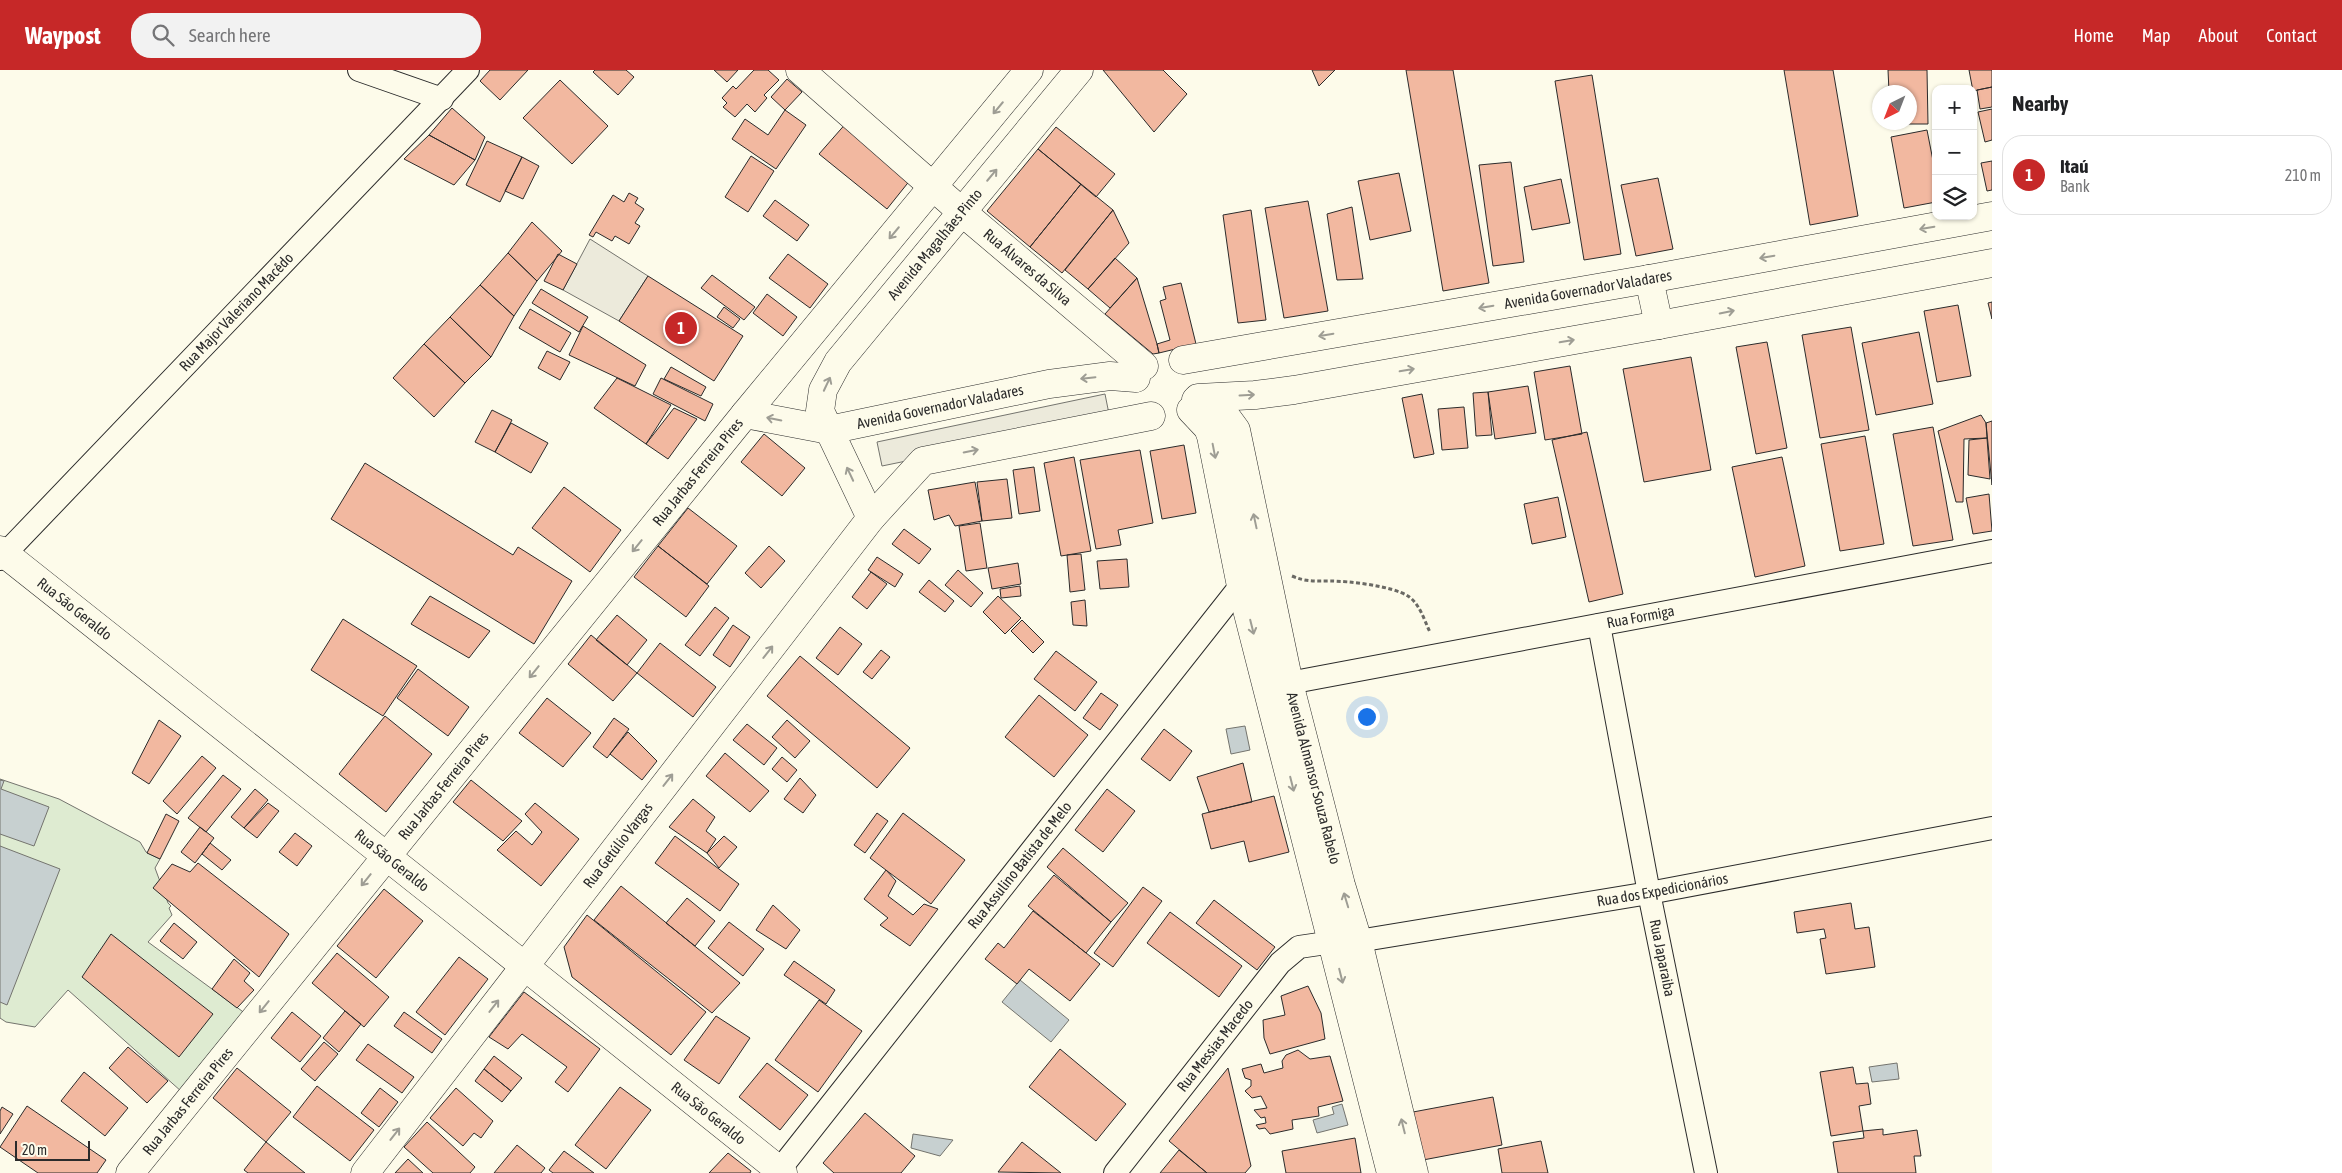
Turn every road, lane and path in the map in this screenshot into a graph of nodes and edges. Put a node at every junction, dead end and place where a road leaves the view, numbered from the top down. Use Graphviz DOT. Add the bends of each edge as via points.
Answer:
graph roads {
  1 [pos="359,70"];
  2 [pos="468,70"];
  3 [pos="800,70"];
  4 [pos="1029,70"];
  5 [pos="1079,70"];
  6 [pos="442,99"];
  7 [pos="932,186"];
  8 [pos="962,212"];
  9 [pos="1992,216"];
  10 [pos="1992,263"];
  11 [pos="1649,279"];
  12 [pos="1659,325"];
  13 [pos="1183,360"];
  14 [pos="1140,372"];
  15 [pos="1195,403"];
  16 [pos="750,407"];
  17 [pos="1151,416"];
  18 [pos="829,430"];
  19 [pos="871,518"];
  20 [pos="1992,551"];
  21 [pos="2,554"];
  22 [pos="1263,558"];
  23 [pos="1241,586"];
  24 [pos="1599,625"];
  25 [pos="1442,654"];
  26 [pos="1278,685"];
  27 [pos="1992,828"];
  28 [pos="386,855"];
  29 [pos="1649,893"];
  30 [pos="1345,941"];
  31 [pos="525,966"];
  32 [pos="780,1172"];
  33 [pos="130,1173"];
  34 [pos="365,1173"];
  35 [pos="1115,1173"];
  36 [pos="1391,1173"];
  37 [pos="1414,1173"];
  38 [pos="1706,1173"];
  1 -- 6 [label="street"];
  2 -- 6 [label="street, Rua Major Valeriano Macêdo"];
  3 -- 7 [label="street, Rua Álvares da Silva"];
  4 -- 7 [label="street, one-way"];
  8 -- 5 [label="street, Avenida Magalhães Pinto, one-way"];
  6 -- 21 [label="street, Rua Major Valeriano Macêdo"];
  7 -- 8 [label="street, Rua Álvares da Silva"];
  7 -- 16 [label="street, one-way"];
  8 -- 14 [label="street, Rua Álvares da Silva"];
  18 -- 8 [label="street, Avenida Magalhães Pinto, one-way" via="820,411 823,390 838,362"];
  9 -- 11 [label="street, Avenida Governador Valadares, one-way"];
  12 -- 10 [label="street, one-way"];
  11 -- 12 [label="street"];
  11 -- 13 [label="street, Avenida Governador Valadares, one-way"];
  15 -- 12 [label="street, one-way" via="1294,390"];
  13 -- 14 [label="street" via="1170,355 1155,358"];
  13 -- 15 [label="street" via="1194,370 1199,383"];
  14 -- 17 [label="street" via="1135,392 1140,406"];
  14 -- 18 [label="street, Avenida Governador Valadares, one-way" via="1049,384"];
  15 -- 17 [label="street" via="1179,418 1164,420"];
  22 -- 15 [label="street, Avenida Almansor Souza Rabelo, one-way" via="1236,430 1225,415"];
  15 -- 23 [label="street, Avenida Almansor Souza Rabelo, one-way" via="1211,436"];
  18 -- 16 [label="street, Avenida Governador Valadares, one-way"];
  16 -- 28 [label="street, Rua Jarbas Ferreira Pires, one-way"];
  19 -- 17 [label="street, Rua Getúlio Vargas, one-way" via="923,461"];
  19 -- 18 [label="street, one-way"];
  31 -- 19 [label="street, Rua Getúlio Vargas, one-way"];
  20 -- 24 [label="street, Rua Formiga"];
  21 -- 28 [label="street, Rua São Geraldo"];
  22 -- 23 [label="street, Rua Assulino Batista de Melo"];
  22 -- 25 [label="path" via="1308,582 1352,582 1387,588 1409,597 1424,616"];
  22 -- 26 [label="street, Avenida Almansor Souza Rabelo"];
  23 -- 26 [label="street, Avenida Almansor Souza Rabelo, one-way"];
  23 -- 32 [label="street, Rua Assulino Batista de Melo"];
  24 -- 25 [label="street, Rua Formiga"];
  24 -- 29 [label="street, Rua Japaraiba"];
  25 -- 26 [label="street, Rua Formiga"];
  26 -- 30 [label="street, Avenida Almansor Souza Rabelo" via="1341,885"];
  27 -- 29 [label="street, Rua dos Expedicionários"];
  28 -- 31 [label="street, Rua São Geraldo"];
  28 -- 33 [label="street, Rua Jarbas Ferreira Pires, one-way"];
  29 -- 30 [label="street, Rua dos Expedicionários"];
  29 -- 38 [label="street, Rua Japaraiba"];
  30 -- 35 [label="street, Rua Messias Macedo" via="1299,946 1280,963"];
  30 -- 36 [label="street, Avenida Almansor Souza Rabelo, one-way"];
  37 -- 30 [label="street, Avenida Almansor Souza Rabelo, one-way"];
  31 -- 32 [label="street, Rua São Geraldo"];
  34 -- 31 [label="street, Rua Getúlio Vargas, one-way"];
}
